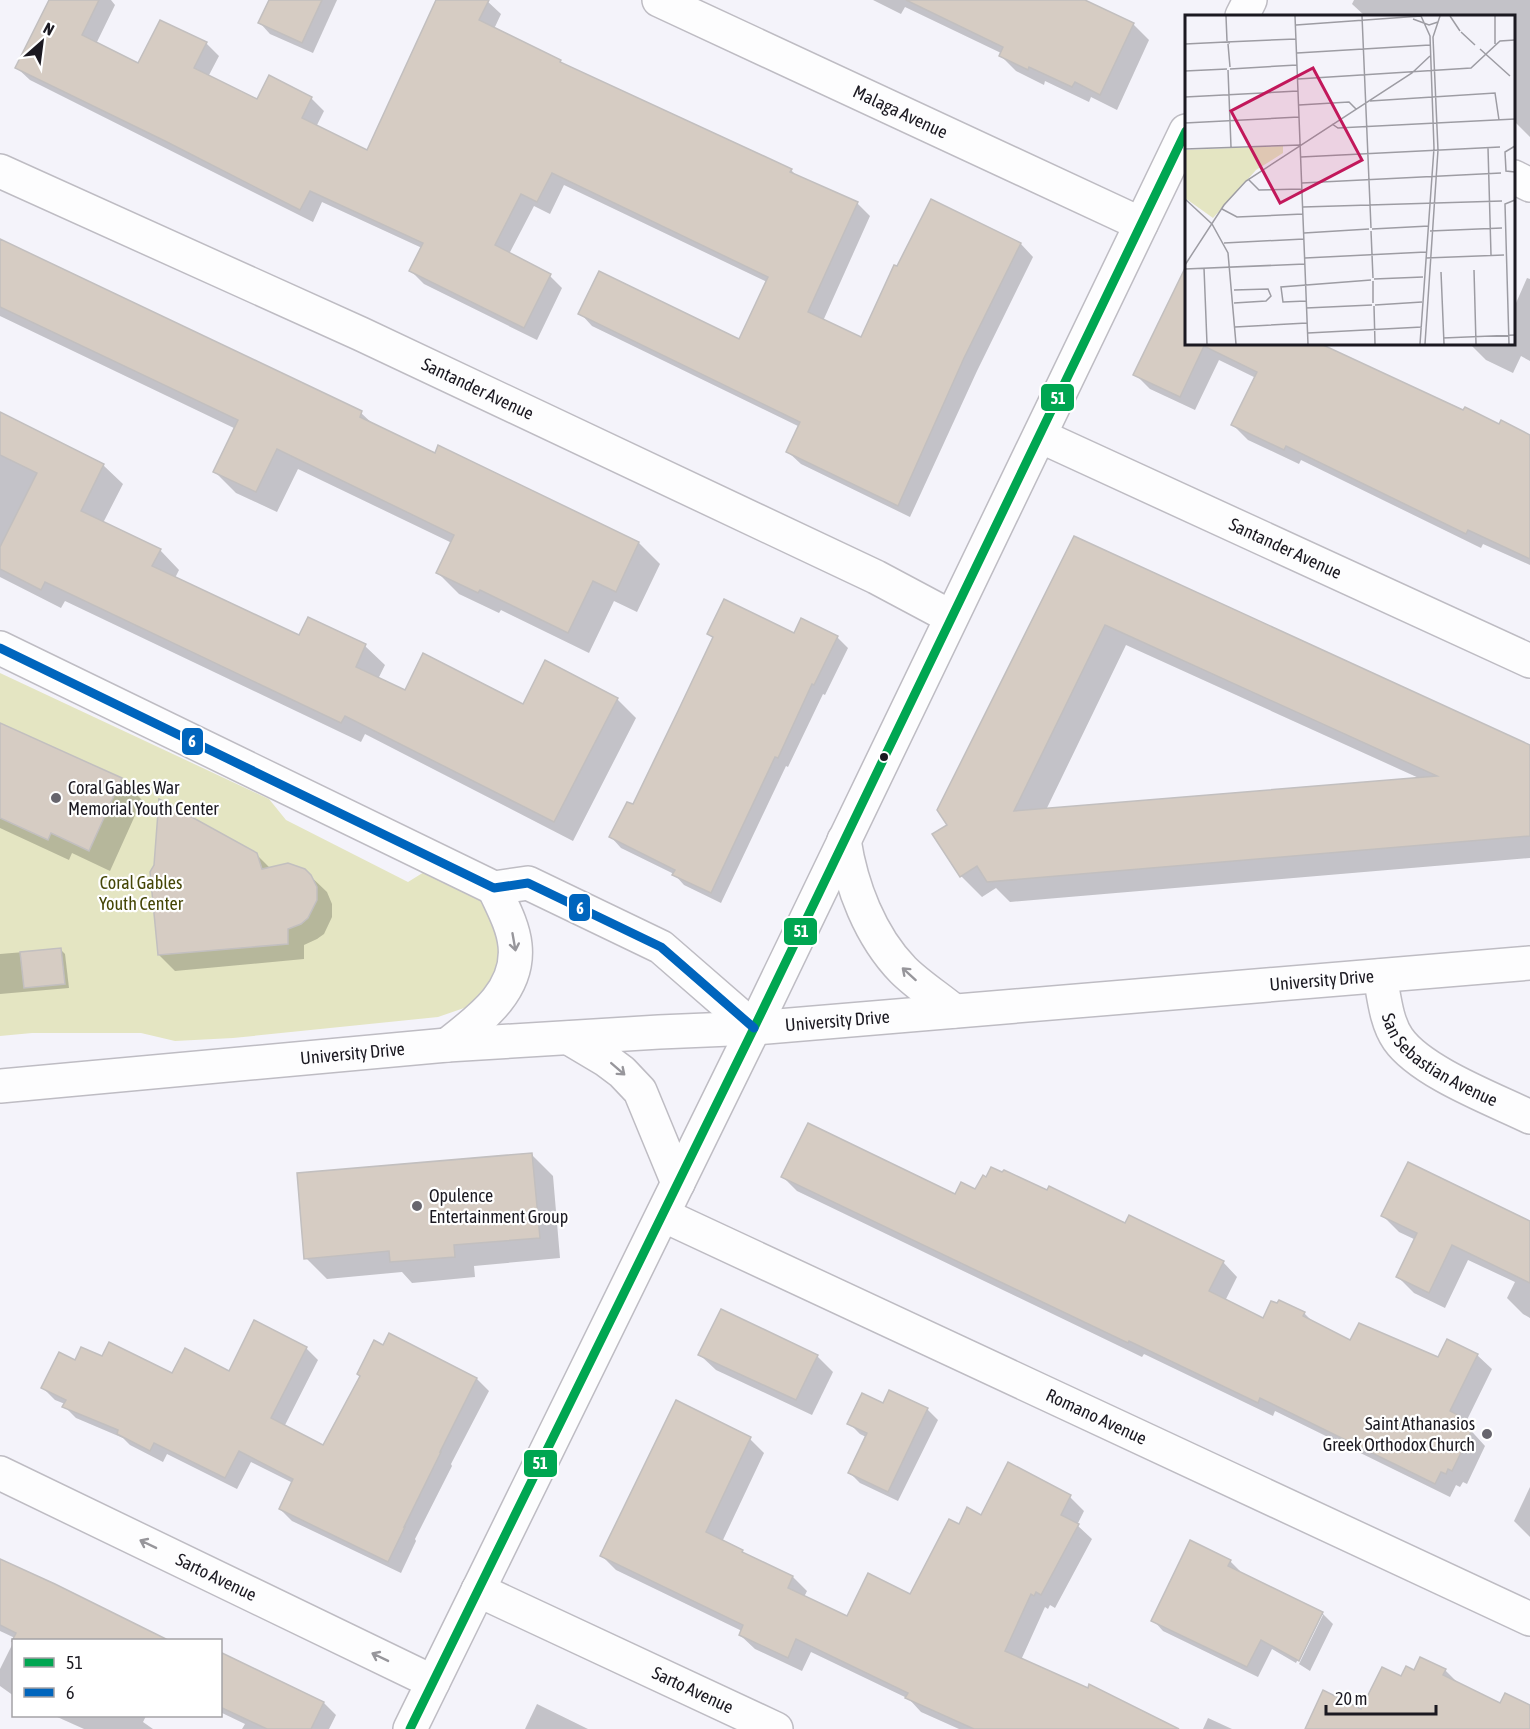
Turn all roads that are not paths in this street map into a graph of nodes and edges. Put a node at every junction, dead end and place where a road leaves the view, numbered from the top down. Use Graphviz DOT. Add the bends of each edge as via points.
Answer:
graph roads {
  1 [pos="659,0"];
  2 [pos="1250,0"];
  3 [pos="1242,15"];
  4 [pos="1185,133"];
  5 [pos="0,171"];
  6 [pos="1515,178"];
  7 [pos="1530,185"];
  8 [pos="1141,224"];
  9 [pos="1040,436"];
  10 [pos="951,617"];
  11 [pos="0,648"];
  12 [pos="1530,661"];
  13 [pos="844,840"];
  14 [pos="494,888"];
  15 [pos="1530,963"];
  16 [pos="1380,976"];
  17 [pos="954,1011"];
  18 [pos="754,1028"];
  19 [pos="568,1038"];
  20 [pos="447,1045"];
  21 [pos="0,1086"];
  22 [pos="1530,1117"];
  23 [pos="678,1183"];
  24 [pos="663,1215"];
  25 [pos="0,1473"];
  26 [pos="478,1590"];
  27 [pos="1530,1619"];
  28 [pos="433,1682"];
  29 [pos="410,1729"];
  30 [pos="776,1729"];
  1 -- 8 [label="street, Malaga Avenue"];
  2 -- 3 [label="street"];
  4 -- 8 [label="street"];
  5 -- 10 [label="street, Santander Avenue" via="361,334 876,577"];
  6 -- 7 [label="street"];
  8 -- 9 [label="street"];
  9 -- 10 [label="street"];
  9 -- 12 [label="street, Santander Avenue"];
  10 -- 13 [label="street"];
  11 -- 14 [label="street"];
  17 -- 13 [label="street, one-way" via="903,970 884,946 856,892"];
  13 -- 18 [label="street"];
  14 -- 18 [label="street" via="528,883 661,947"];
  14 -- 20 [label="street, one-way" via="509,921 516,960 500,997 487,1014"];
  15 -- 16 [label="street, University Drive"];
  16 -- 17 [label="street, University Drive"];
  16 -- 22 [label="street, San Sebastian Avenue" via="1390,1023 1413,1057"];
  17 -- 18 [label="street, University Drive"];
  18 -- 19 [label="street, University Drive"];
  18 -- 23 [label="street"];
  19 -- 20 [label="street, University Drive"];
  19 -- 23 [label="street, one-way" via="606,1060 640,1091"];
  20 -- 21 [label="street, University Drive"];
  23 -- 24 [label="street"];
  24 -- 26 [label="street"];
  24 -- 27 [label="street, Romano Avenue"];
  28 -- 25 [label="street, Sarto Avenue, one-way"];
  26 -- 28 [label="street"];
  26 -- 30 [label="street, Sarto Avenue"];
  28 -- 29 [label="street"];
}
